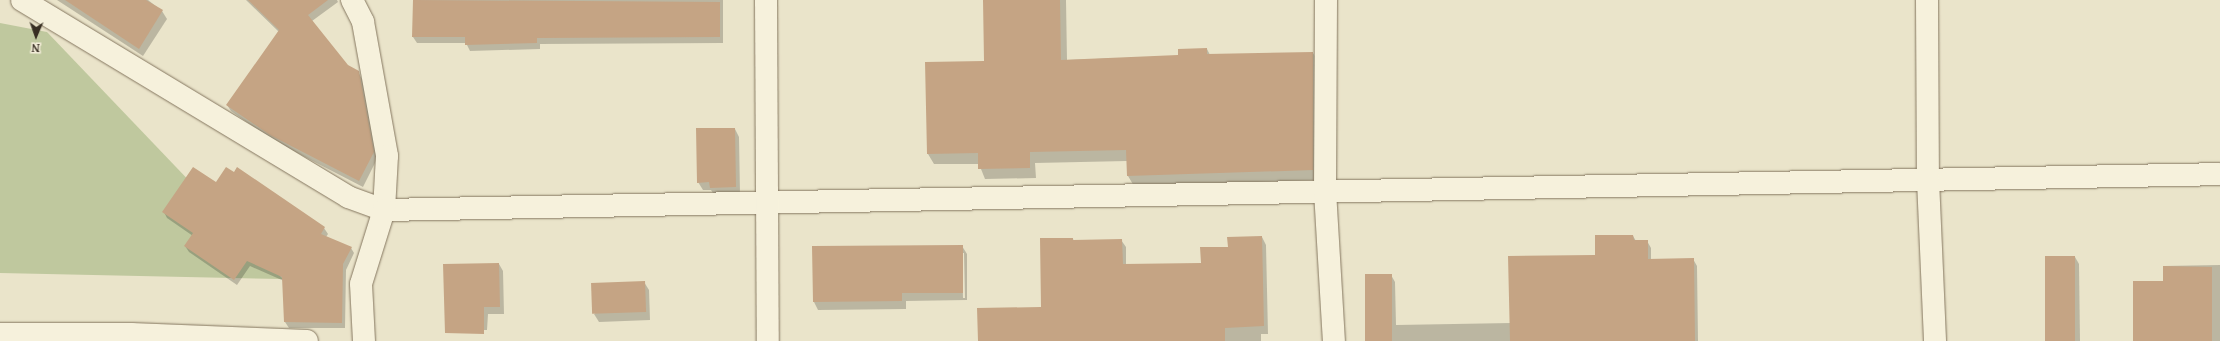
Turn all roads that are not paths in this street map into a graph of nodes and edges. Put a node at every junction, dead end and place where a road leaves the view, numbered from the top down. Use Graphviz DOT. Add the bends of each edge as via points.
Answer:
graph roads {
  1 [pos="22,0"];
  2 [pos="352,0"];
  3 [pos="766,0"];
  4 [pos="1326,0"];
  5 [pos="1927,0"];
  6 [pos="2220,174"];
  7 [pos="1928,180"];
  8 [pos="1325,191"];
  9 [pos="768,203"];
  10 [pos="384,210"];
  11 [pos="0,334"];
  12 [pos="308,341"];
  13 [pos="364,341"];
  14 [pos="768,341"];
  15 [pos="1334,341"];
  16 [pos="1935,341"];
  1 -- 10 [label="street" via="348,197"];
  2 -- 10 [label="street" via="363,22 387,156"];
  3 -- 9 [label="street"];
  4 -- 8 [label="street"];
  5 -- 7 [label="street"];
  6 -- 7 [label="street"];
  7 -- 8 [label="street"];
  7 -- 16 [label="street"];
  8 -- 9 [label="street"];
  8 -- 15 [label="street"];
  9 -- 10 [label="street"];
  9 -- 14 [label="street"];
  10 -- 13 [label="street" via="361,284"];
  11 -- 12 [label="street" via="131,334"];
}
